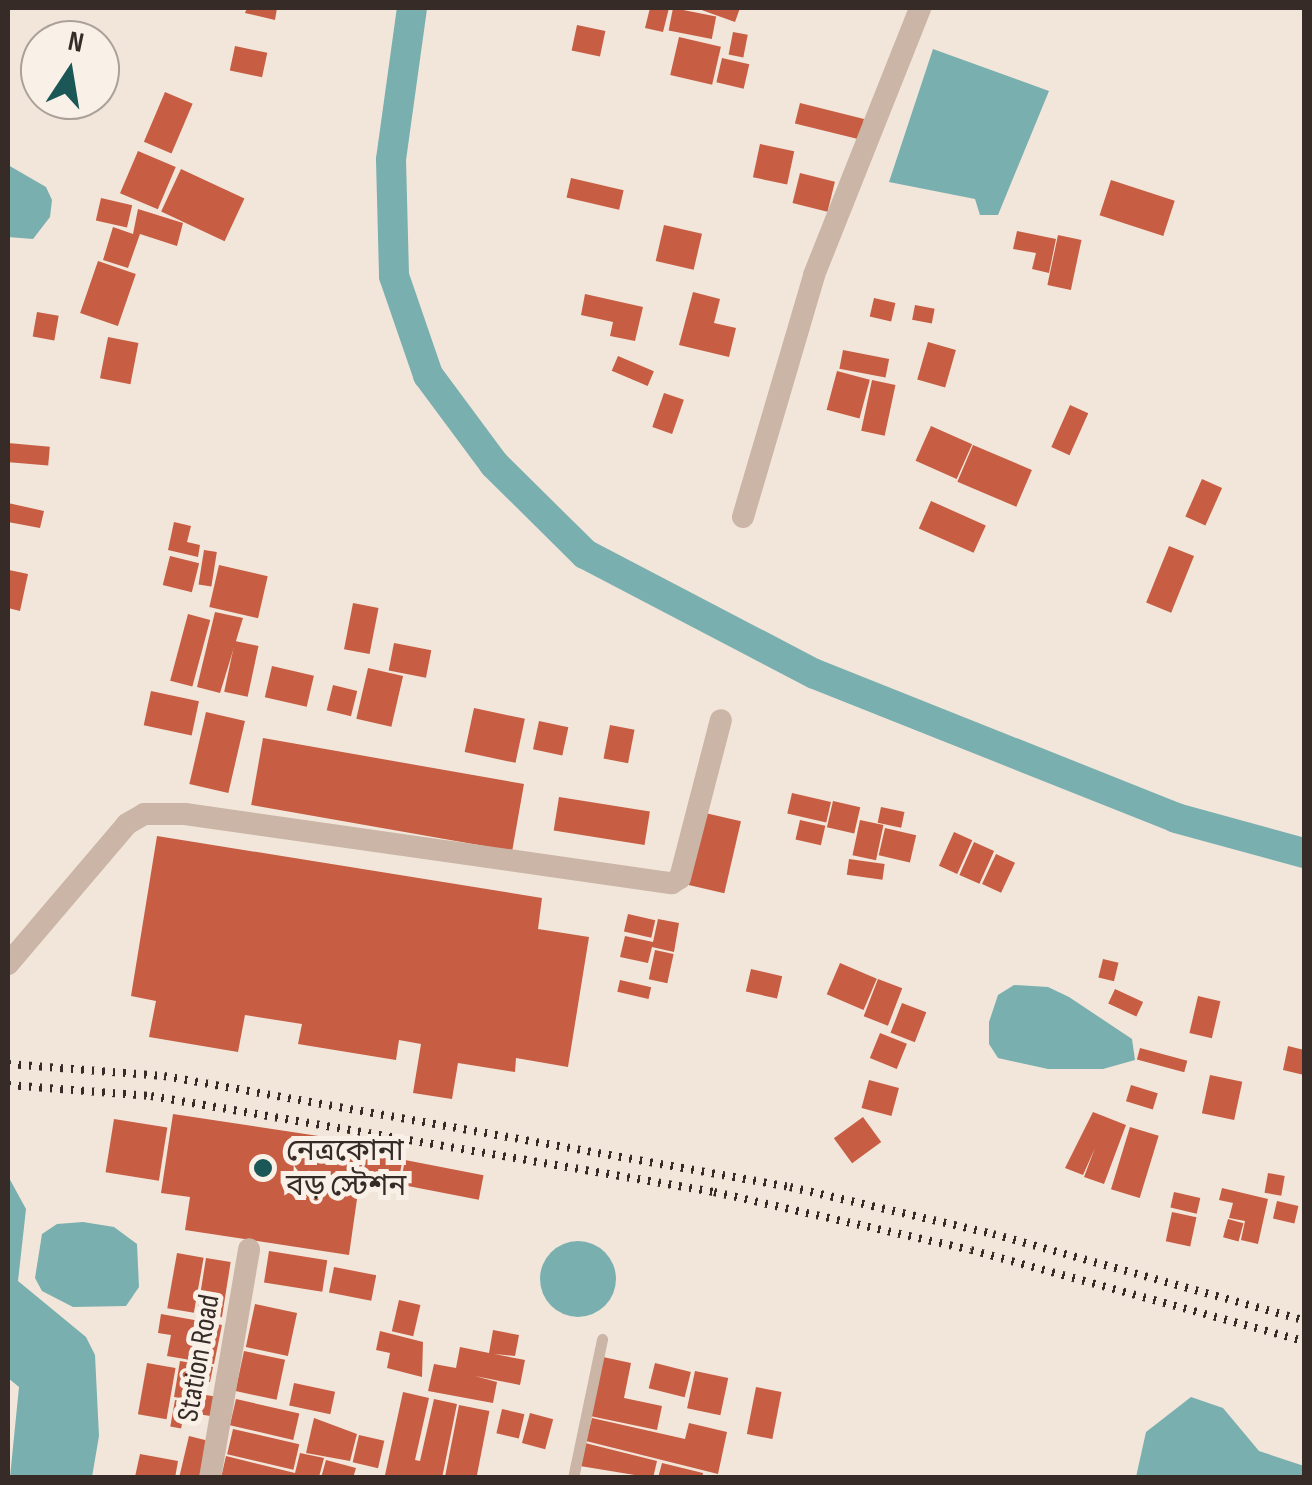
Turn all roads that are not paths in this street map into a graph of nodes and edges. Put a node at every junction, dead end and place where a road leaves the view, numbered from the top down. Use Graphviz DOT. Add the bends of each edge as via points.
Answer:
graph roads {
  1 [pos="920,8"];
  2 [pos="742,517"];
  3 [pos="722,720"];
  4 [pos="8,964"];
  5 [pos="249,1249"];
  6 [pos="602,1339"];
  7 [pos="210,1478"];
  8 [pos="573,1478"];
  1 -- 2 [label="street" via="814,275"];
  3 -- 4 [label="street" via="680,878 672,883 185,814 144,814 127,824"];
  5 -- 7 [label="street, Station Road"];
  6 -- 8 [label="lane"];
}
